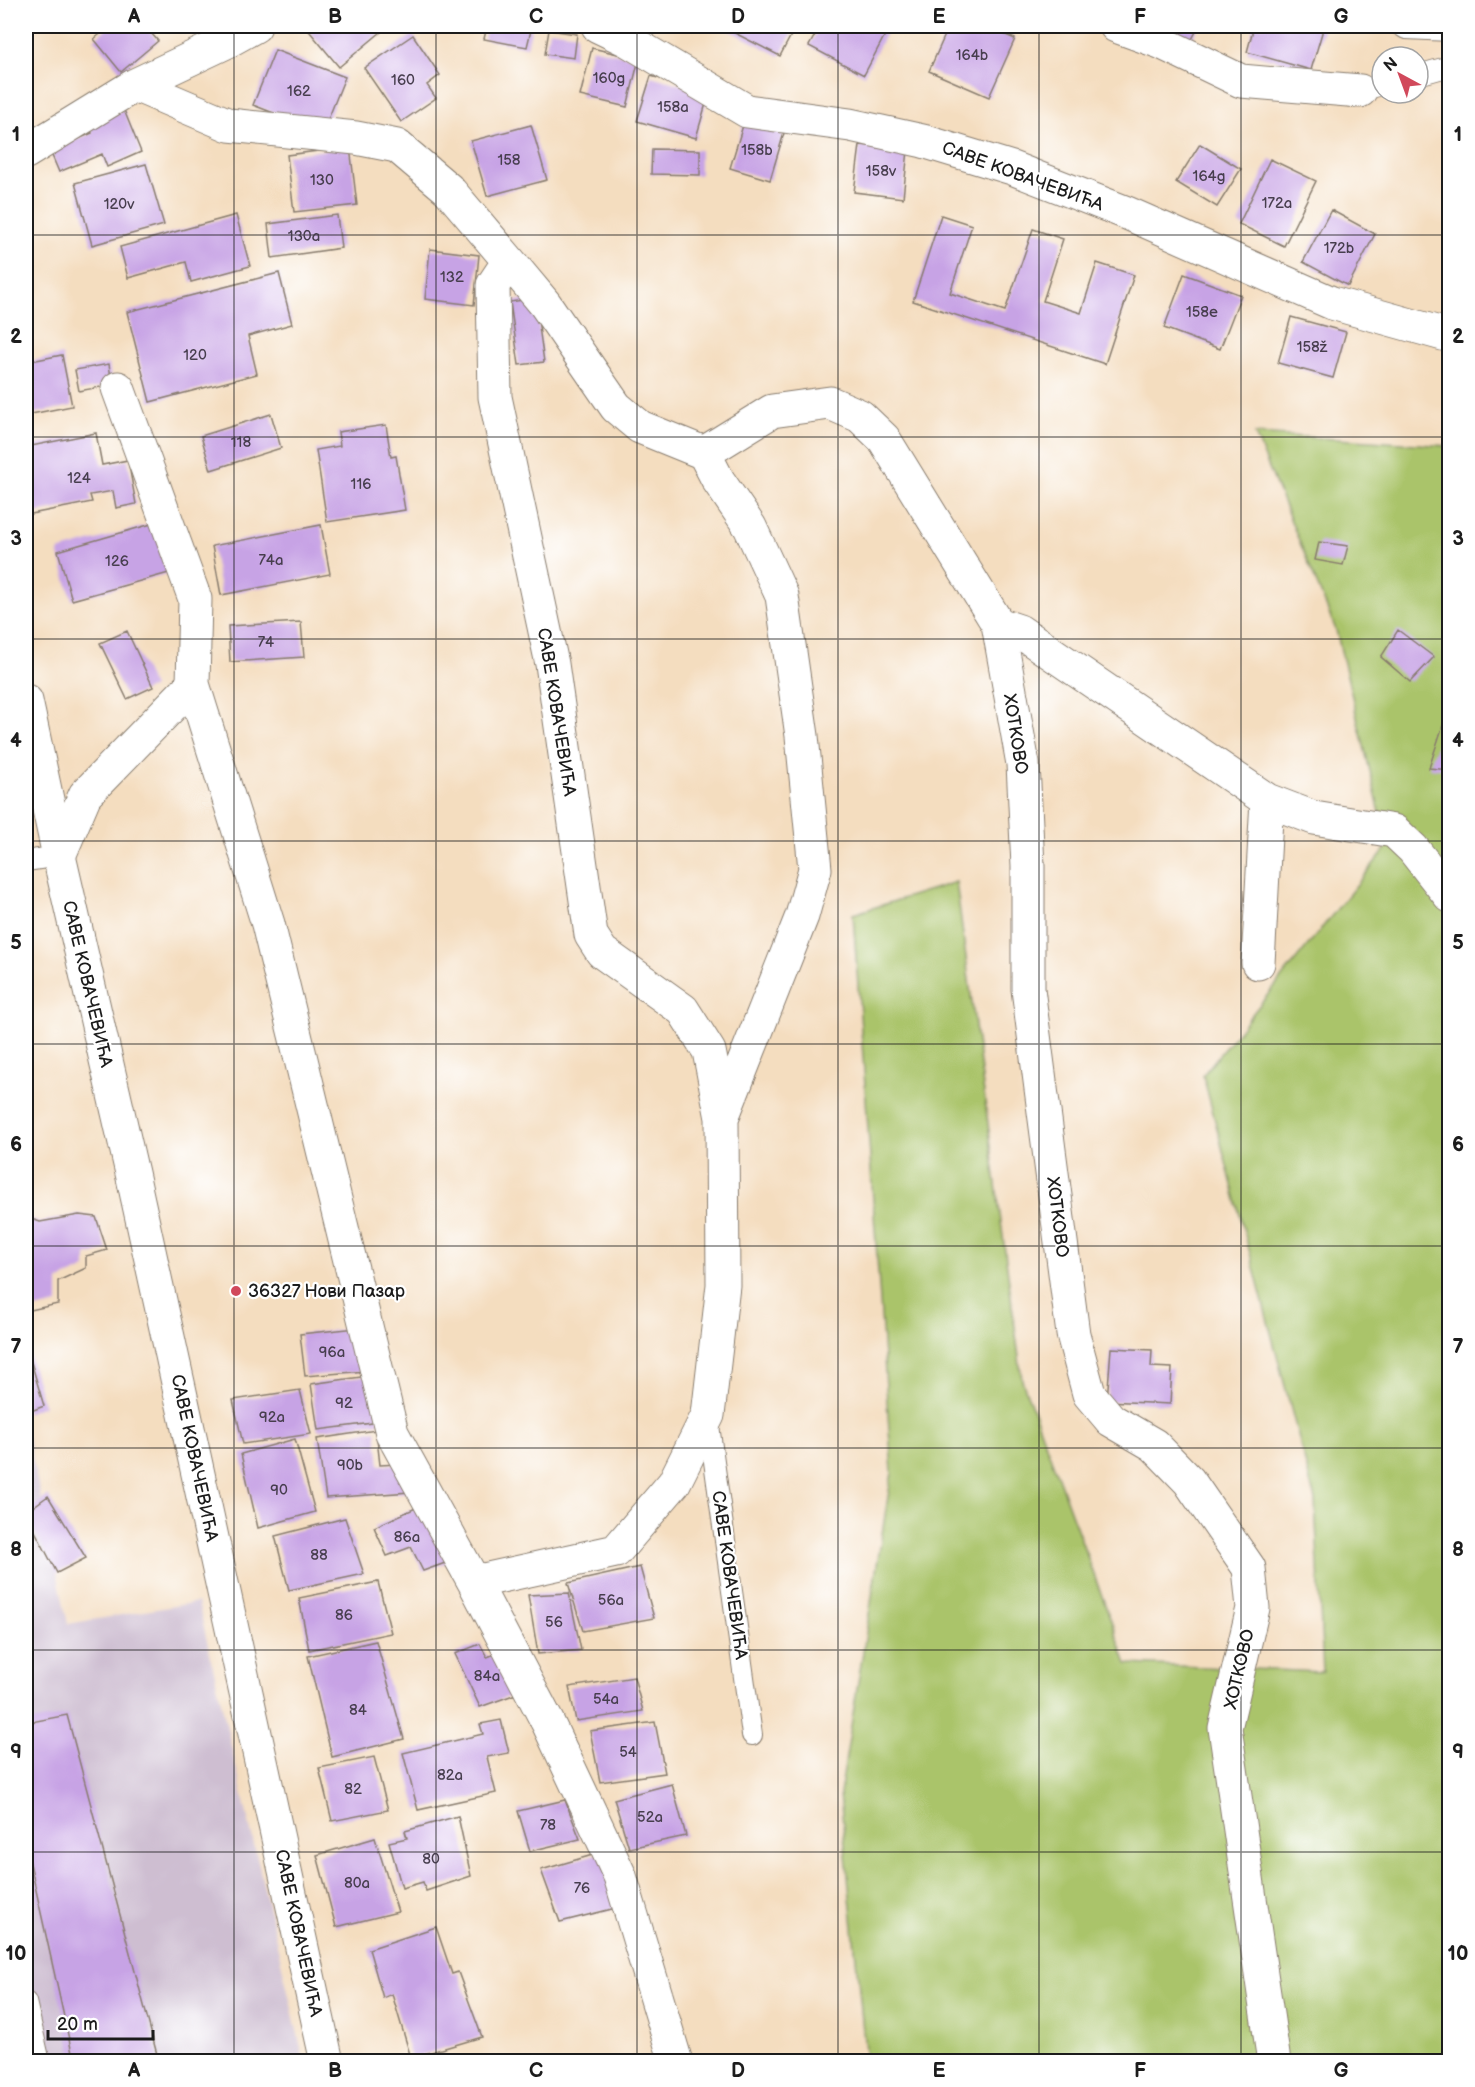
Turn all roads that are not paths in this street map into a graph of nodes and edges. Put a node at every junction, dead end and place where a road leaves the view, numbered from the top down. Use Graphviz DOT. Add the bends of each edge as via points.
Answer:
graph roads {
  1 [pos="255,26"];
  2 [pos="598,26"];
  3 [pos="1116,26"];
  4 [pos="1401,26"];
  5 [pos="1449,31"];
  6 [pos="1449,66"];
  7 [pos="1430,72"];
  8 [pos="135,85"];
  9 [pos="1370,88"];
  10 [pos="26,152"];
  11 [pos="509,261"];
  12 [pos="1449,336"];
  13 [pos="118,388"];
  14 [pos="704,453"];
  15 [pos="998,624"];
  16 [pos="193,684"];
  17 [pos="26,701"];
  18 [pos="1267,800"];
  19 [pos="59,856"];
  20 [pos="26,861"];
  21 [pos="1449,896"];
  22 [pos="1258,963"];
  23 [pos="722,1118"];
  24 [pos="708,1415"];
  25 [pos="474,1582"];
  26 [pos="752,1735"];
  27 [pos="26,2002"];
  28 [pos="40,2061"];
  29 [pos="327,2061"];
  30 [pos="676,2061"];
  31 [pos="1274,2061"];
  1 -- 8 [label="street"];
  2 -- 12 [label="street, САВЕ КОВАЧЕВИЋА" via="747,111 850,124 1012,168 1127,213 1332,303"];
  3 -- 9 [label="street" via="1160,42 1241,81"];
  4 -- 5 [label="lane"];
  6 -- 7 [label="lane"];
  8 -- 10 [label="street"];
  8 -- 11 [label="street" via="229,125 397,146 448,189"];
  11 -- 14 [label="street" via="545,304 616,407 640,427"];
  11 -- 23 [label="street, САВЕ КОВАЧЕВИЋА" via="493,285 495,397 552,664 591,935 602,952 683,1010 709,1051"];
  13 -- 16 [label="street" via="195,599"];
  14 -- 15 [label="street" via="772,411 830,403 860,417 884,439"];
  14 -- 23 [label="street, САВЕ КОВАЧЕВИЋА" via="750,527 782,596 802,736 815,869 802,916"];
  15 -- 18 [label="street" via="1019,631"];
  15 -- 31 [label="street, ХОТКОВО" via="1023,764 1028,989 1073,1334 1089,1394 1111,1420 1154,1445 1189,1481 1248,1568 1253,1608 1225,1728"];
  16 -- 19 [label="street" via="85,795"];
  16 -- 25 [label="street" via="268,924 392,1433"];
  17 -- 19 [label="street, САВЕ КОВАЧЕВИЋА"];
  18 -- 21 [label="street" via="1314,819 1394,831"];
  18 -- 22 [label="street"];
  19 -- 20 [label="lane"];
  19 -- 29 [label="street, САВЕ КОВАЧЕВИЋА"];
  23 -- 24 [label="street, САВЕ КОВАЧЕВИЋА" via="723,1285"];
  24 -- 25 [label="street, САВЕ КОВАЧЕВИЋА" via="674,1483 616,1551"];
  24 -- 26 [label="lane, САВЕ КОВАЧЕВИЋА"];
  25 -- 30 [label="street" via="548,1723 620,1876"];
  27 -- 28 [label="lane"];
}
